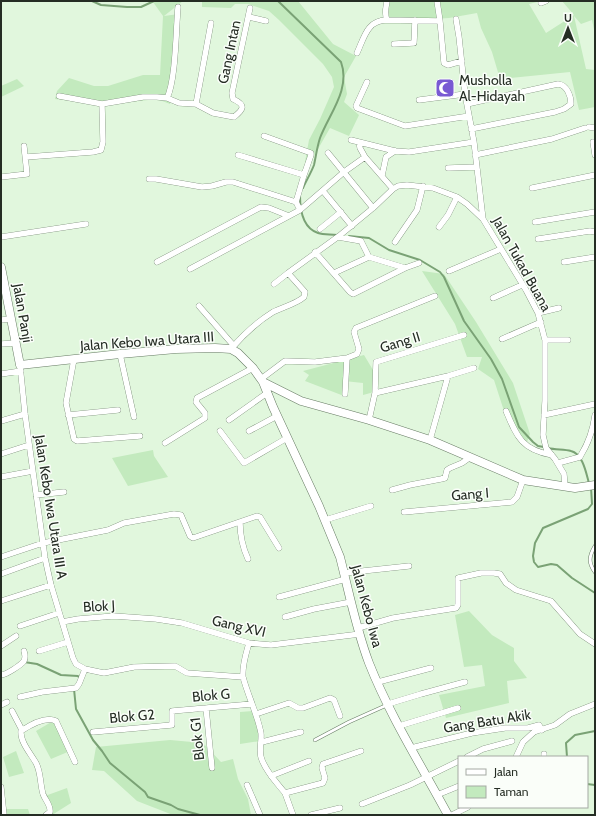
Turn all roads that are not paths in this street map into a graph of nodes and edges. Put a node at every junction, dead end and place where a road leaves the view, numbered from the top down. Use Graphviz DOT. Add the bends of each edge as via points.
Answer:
graph roads {
  1 [pos="387,1"];
  2 [pos="437,1"];
  3 [pos="178,7"];
  4 [pos="250,8"];
  5 [pos="249,17"];
  6 [pos="456,19"];
  7 [pos="387,20"];
  8 [pos="415,20"];
  9 [pos="440,21"];
  10 [pos="266,22"];
  11 [pos="211,23"];
  12 [pos="394,44"];
  13 [pos="357,53"];
  14 [pos="462,61"];
  15 [pos="367,82"];
  16 [pos="465,94"];
  17 [pos="59,96"];
  18 [pos="167,98"];
  19 [pos="419,100"];
  20 [pos="102,104"];
  21 [pos="196,104"];
  22 [pos="467,104"];
  23 [pos="469,116"];
  24 [pos="471,128"];
  25 [pos="590,128"];
  26 [pos="264,136"];
  27 [pos="351,140"];
  28 [pos="359,142"];
  29 [pos="474,142"];
  30 [pos="593,142"];
  31 [pos="24,146"];
  32 [pos="395,151"];
  33 [pos="328,153"];
  34 [pos="238,155"];
  35 [pos="475,155"];
  36 [pos="595,155"];
  37 [pos="26,157"];
  38 [pos="366,158"];
  39 [pos="477,167"];
  40 [pos="448,168"];
  41 [pos="344,172"];
  42 [pos="304,175"];
  43 [pos="595,175"];
  44 [pos="382,176"];
  45 [pos="1,177"];
  46 [pos="149,179"];
  47 [pos="423,186"];
  48 [pos="532,188"];
  49 [pos="393,189"];
  50 [pos="323,190"];
  51 [pos="457,197"];
  52 [pos="296,202"];
  53 [pos="373,208"];
  54 [pos="301,209"];
  55 [pos="341,212"];
  56 [pos="595,212"];
  57 [pos="289,216"];
  58 [pos="484,219"];
  59 [pos="534,222"];
  60 [pos="86,224"];
  61 [pos="352,226"];
  62 [pos="439,227"];
  63 [pos="320,229"];
  64 [pos="595,232"];
  65 [pos="1,236"];
  66 [pos="339,236"];
  67 [pos="538,239"];
  68 [pos="395,242"];
  69 [pos="501,250"];
  70 [pos="315,252"];
  71 [pos="370,257"];
  72 [pos="595,257"];
  73 [pos="157,262"];
  74 [pos="564,262"];
  75 [pos="418,263"];
  76 [pos="1,267"];
  77 [pos="405,268"];
  78 [pos="190,270"];
  79 [pos="449,271"];
  80 [pos="288,273"];
  81 [pos="334,273"];
  82 [pos="2,281"];
  83 [pos="274,284"];
  84 [pos="522,285"];
  85 [pos="434,296"];
  86 [pos="493,298"];
  87 [pos="199,306"];
  88 [pos="559,308"];
  89 [pos="538,313"];
  90 [pos="11,319"];
  91 [pos="1,320"];
  92 [pos="541,322"];
  93 [pos="464,334"];
  94 [pos="502,339"];
  95 [pos="545,340"];
  96 [pos="568,340"];
  97 [pos="15,343"];
  98 [pos="1,344"];
  99 [pos="232,348"];
  100 [pos="120,354"];
  101 [pos="347,358"];
  102 [pos="74,359"];
  103 [pos="20,368"];
  104 [pos="253,368"];
  105 [pos="474,368"];
  106 [pos="1,374"];
  107 [pos="448,376"];
  108 [pos="262,380"];
  109 [pos="281,390"];
  110 [pos="375,393"];
  111 [pos="345,394"];
  112 [pos="269,397"];
  113 [pos="594,406"];
  114 [pos="118,410"];
  115 [pos="506,411"];
  116 [pos="25,414"];
  117 [pos="68,415"];
  118 [pos="544,415"];
  119 [pos="595,415"];
  120 [pos="277,416"];
  121 [pos="134,417"];
  122 [pos="229,420"];
  123 [pos="369,420"];
  124 [pos="1,421"];
  125 [pos="220,431"];
  126 [pos="249,431"];
  127 [pos="140,436"];
  128 [pos="287,438"];
  129 [pos="430,440"];
  130 [pos="165,443"];
  131 [pos="29,446"];
  132 [pos="1,454"];
  133 [pos="552,456"];
  134 [pos="469,458"];
  135 [pos="558,463"];
  136 [pos="33,471"];
  137 [pos="1,477"];
  138 [pos="522,480"];
  139 [pos="595,485"];
  140 [pos="566,486"];
  141 [pos="392,490"];
  142 [pos="64,492"];
  143 [pos="36,495"];
  144 [pos="371,506"];
  145 [pos="404,512"];
  146 [pos="325,520"];
  147 [pos="240,522"];
  148 [pos="44,543"];
  149 [pos="595,546"];
  150 [pos="280,548"];
  151 [pos="1,557"];
  152 [pos="45,558"];
  153 [pos="248,559"];
  154 [pos="410,566"];
  155 [pos="595,572"];
  156 [pos="1,574"];
  157 [pos="345,576"];
  158 [pos="51,585"];
  159 [pos="279,597"];
  160 [pos="1,601"];
  161 [pos="351,602"];
  162 [pos="59,613"];
  163 [pos="285,617"];
  164 [pos="138,618"];
  165 [pos="62,622"];
  166 [pos="20,626"];
  167 [pos="359,631"];
  168 [pos="16,636"];
  169 [pos="68,642"];
  170 [pos="249,643"];
  171 [pos="595,644"];
  172 [pos="1,646"];
  173 [pos="24,651"];
  174 [pos="39,651"];
  175 [pos="431,668"];
  176 [pos="84,669"];
  177 [pos="1,675"];
  178 [pos="243,677"];
  179 [pos="378,682"];
  180 [pos="465,682"];
  181 [pos="20,697"];
  182 [pos="252,704"];
  183 [pos="388,704"];
  184 [pos="595,704"];
  185 [pos="206,708"];
  186 [pos="458,708"];
  187 [pos="12,711"];
  188 [pos="256,714"];
  189 [pos="340,716"];
  190 [pos="172,725"];
  191 [pos="399,726"];
  192 [pos="22,730"];
  193 [pos="542,730"];
  194 [pos="93,732"];
  195 [pos="301,732"];
  196 [pos="315,740"];
  197 [pos="512,741"];
  198 [pos="262,742"];
  199 [pos="411,748"];
  200 [pos="361,751"];
  201 [pos="469,756"];
  202 [pos="516,756"];
  203 [pos="309,761"];
  204 [pos="458,761"];
  205 [pos="75,762"];
  206 [pos="212,768"];
  207 [pos="271,776"];
  208 [pos="427,776"];
  209 [pos="247,785"];
  210 [pos="458,786"];
  211 [pos="1,787"];
  212 [pos="285,793"];
  213 [pos="437,795"];
  214 [pos="362,804"];
  215 [pos="340,808"];
  216 [pos="466,808"];
  217 [pos="4,815"];
  218 [pos="46,815"];
  219 [pos="260,815"];
  220 [pos="293,815"];
  221 [pos="311,815"];
  222 [pos="448,815"];
  223 [pos="452,815"];
  1 -- 7 [label="street"];
  2 -- 9 [label="street"];
  3 -- 18 [label="street" via="172,76"];
  4 -- 5 [label="street, Gang Intan"];
  5 -- 10 [label="street"];
  5 -- 21 [label="street, Gang Intan" via="232,97 241,103 242,108 236,116 228,117"];
  6 -- 14 [label="street"];
  7 -- 8 [label="street"];
  7 -- 13 [label="street" via="370,26"];
  8 -- 9 [label="street"];
  8 -- 12 [label="street" via="414,43"];
  9 -- 14 [label="street" via="444,64"];
  11 -- 21 [label="street"];
  14 -- 16 [label="street"];
  15 -- 23 [label="street" via="357,108 405,126"];
  16 -- 19 [label="street"];
  16 -- 22 [label="street"];
  17 -- 20 [label="street, Gang Intan"];
  18 -- 20 [label="street, Gang Intan" via="143,97"];
  18 -- 21 [label="street, Gang Intan" via="179,103"];
  20 -- 37 [label="street" via="101,150"];
  22 -- 23 [label="street"];
  22 -- 24 [label="street" via="558,84 566,89 571,99 571,104 555,112"];
  23 -- 24 [label="street"];
  24 -- 29 [label="street"];
  25 -- 35 [label="street" via="552,139"];
  26 -- 42 [label="street" via="311,153"];
  27 -- 28 [label="street"];
  28 -- 32 [label="street"];
  28 -- 38 [label="street"];
  29 -- 32 [label="street" via="416,151"];
  29 -- 35 [label="street"];
  30 -- 36 [label="street"];
  31 -- 37 [label="street"];
  32 -- 44 [label="street" via="386,157"];
  33 -- 41 [label="street"];
  34 -- 42 [label="street"];
  35 -- 39 [label="street"];
  37 -- 45 [label="street" via="27,174"];
  38 -- 41 [label="street"];
  38 -- 44 [label="street"];
  39 -- 40 [label="street"];
  39 -- 58 [label="street"];
  41 -- 50 [label="street"];
  41 -- 53 [label="street"];
  42 -- 52 [label="street"];
  43 -- 48 [label="street"];
  44 -- 49 [label="street"];
  46 -- 52 [label="street" via="202,187 233,182"];
  47 -- 49 [label="street, Jalan Tukad Buana" via="407,185"];
  47 -- 51 [label="street, Jalan Tukad Buana"];
  47 -- 68 [label="street" via="417,210"];
  49 -- 53 [label="street"];
  50 -- 54 [label="street"];
  50 -- 55 [label="street"];
  51 -- 58 [label="street, Jalan Tukad Buana"];
  51 -- 62 [label="street"];
  52 -- 54 [label="street"];
  53 -- 61 [label="street"];
  54 -- 57 [label="street"];
  55 -- 61 [label="street"];
  55 -- 63 [label="street"];
  56 -- 59 [label="street"];
  57 -- 73 [label="street" via="261,207"];
  57 -- 78 [label="street"];
  58 -- 69 [label="street, Jalan Tukad Buana"];
  60 -- 65 [label="street"];
  61 -- 66 [label="street"];
  64 -- 67 [label="street"];
  66 -- 70 [label="street"];
  66 -- 71 [label="street" via="361,241"];
  69 -- 79 [label="street"];
  69 -- 84 [label="street, Jalan Tukad Buana"];
  70 -- 80 [label="street"];
  70 -- 81 [label="street"];
  71 -- 77 [label="street"];
  71 -- 81 [label="street"];
  72 -- 74 [label="street"];
  75 -- 77 [label="street"];
  76 -- 82 [label="street, Jalan Panji"];
  77 -- 81 [label="street" via="353,294"];
  80 -- 83 [label="street"];
  80 -- 99 [label="street" via="305,295 264,318"];
  82 -- 90 [label="street, Jalan Panji"];
  84 -- 86 [label="street"];
  84 -- 89 [label="street, Jalan Tukad Buana"];
  85 -- 101 [label="street" via="356,328 354,332 359,351"];
  87 -- 99 [label="street"];
  88 -- 89 [label="street"];
  89 -- 92 [label="street, Jalan Tukad Buana"];
  90 -- 91 [label="street"];
  90 -- 97 [label="street, Jalan Panji"];
  92 -- 94 [label="street"];
  92 -- 95 [label="street, Jalan Tukad Buana"];
  93 -- 110 [label="street, Gang II" via="376,362"];
  95 -- 96 [label="street"];
  95 -- 118 [label="street, Jalan Tukad Buana"];
  97 -- 98 [label="street"];
  97 -- 103 [label="street, Jalan Panji"];
  99 -- 100 [label="street, Jalan Kebo Iwa Utara III"];
  99 -- 104 [label="street, Jalan Kebo Iwa Utara III"];
  100 -- 102 [label="street, Jalan Kebo Iwa Utara III"];
  100 -- 121 [label="street"];
  101 -- 108 [label="street" via="315,362 285,361"];
  101 -- 111 [label="street"];
  102 -- 103 [label="street, Jalan Kebo Iwa Utara III"];
  102 -- 117 [label="street" via="66,403"];
  103 -- 106 [label="street"];
  103 -- 116 [label="street, Jalan Kebo Iwa Utara III A"];
  104 -- 108 [label="street, Jalan Kebo Iwa Utara III"];
  104 -- 130 [label="street" via="197,398 196,402 206,415"];
  105 -- 107 [label="street"];
  107 -- 110 [label="street"];
  107 -- 129 [label="street"];
  108 -- 109 [label="street"];
  108 -- 112 [label="street, Jalan Kebo Iwa Utara III"];
  109 -- 112 [label="street"];
  109 -- 123 [label="street" via="301,401"];
  110 -- 123 [label="street, Gang II"];
  112 -- 120 [label="street, Jalan Kebo Iwa"];
  112 -- 122 [label="street"];
  113 -- 118 [label="street"];
  114 -- 117 [label="street"];
  115 -- 133 [label="street" via="522,441 531,449"];
  116 -- 124 [label="street"];
  116 -- 131 [label="street, Jalan Kebo Iwa Utara III A"];
  117 -- 127 [label="street" via="74,439 77,441"];
  118 -- 133 [label="street, Jalan Tukad Buana" via="543,434 546,448"];
  119 -- 135 [label="street" via="593,430 580,457"];
  120 -- 126 [label="street"];
  120 -- 128 [label="street, Jalan Kebo Iwa"];
  123 -- 129 [label="street"];
  125 -- 128 [label="street" via="244,463"];
  128 -- 146 [label="street, Jalan Kebo Iwa"];
  129 -- 134 [label="street"];
  131 -- 132 [label="street"];
  131 -- 136 [label="street, Jalan Kebo Iwa Utara III A"];
  133 -- 135 [label="street, Jalan Tukad Buana"];
  134 -- 138 [label="street"];
  134 -- 141 [label="street" via="447,470 444,478"];
  135 -- 140 [label="street, Jalan Tukad Buana" via="564,474"];
  136 -- 137 [label="street"];
  136 -- 143 [label="street, Jalan Kebo Iwa Utara III A"];
  138 -- 140 [label="street"];
  138 -- 145 [label="street, Gang I" via="517,497 512,502"];
  139 -- 140 [label="street" via="575,488"];
  142 -- 143 [label="street"];
  143 -- 148 [label="street, Jalan Kebo Iwa Utara III A"];
  144 -- 146 [label="street"];
  146 -- 157 [label="street, Jalan Kebo Iwa"];
  147 -- 148 [label="street" via="193,538 181,515 174,514 134,520 98,533"];
  147 -- 150 [label="street" via="260,517"];
  147 -- 153 [label="street" via="242,545"];
  148 -- 151 [label="street"];
  148 -- 152 [label="street, Jalan Kebo Iwa Utara III A"];
  149 -- 155 [label="lane" via="590,558"];
  152 -- 156 [label="street"];
  152 -- 158 [label="street, Jalan Kebo Iwa Utara III A"];
  154 -- 157 [label="street"];
  157 -- 159 [label="street"];
  157 -- 161 [label="street, Jalan Kebo Iwa"];
  158 -- 160 [label="street"];
  158 -- 162 [label="street, Jalan Kebo Iwa Utara III A"];
  161 -- 163 [label="street"];
  161 -- 167 [label="street, Jalan Kebo Iwa"];
  162 -- 165 [label="street, Jalan Kebo Iwa Utara III A"];
  162 -- 166 [label="street"];
  164 -- 165 [label="street, Blok J" via="114,616"];
  164 -- 170 [label="street, Gang XVI" via="182,623"];
  165 -- 169 [label="street, Jalan Kebo Iwa Utara III A"];
  167 -- 170 [label="street, Gang XVI" via="271,645"];
  167 -- 171 [label="street, Gang XVI" via="392,618 456,608 458,578 494,573 500,574 506,583 516,590 551,601 580,634"];
  167 -- 179 [label="street, Jalan Kebo Iwa"];
  168 -- 172 [label="street"];
  169 -- 174 [label="street"];
  169 -- 176 [label="street, Jalan Kebo Iwa Utara III A" via="76,664"];
  170 -- 178 [label="street"];
  173 -- 177 [label="street" via="24,661"];
  175 -- 179 [label="street"];
  176 -- 178 [label="street" via="104,673 134,667 175,666 187,673"];
  176 -- 181 [label="street" via="80,684 76,688"];
  178 -- 182 [label="street"];
  179 -- 183 [label="street, Jalan Kebo Iwa"];
  180 -- 183 [label="street"];
  182 -- 185 [label="street, Blok G"];
  182 -- 188 [label="street"];
  183 -- 191 [label="street, Jalan Kebo Iwa"];
  183 -- 196 [label="lane"];
  184 -- 193 [label="street" via="570,714 555,725"];
  185 -- 190 [label="street, Blok G" via="172,711"];
  185 -- 206 [label="street, Blok G1"];
  186 -- 191 [label="street"];
  187 -- 192 [label="street"];
  188 -- 189 [label="street" via="289,703 303,708 330,698 334,700"];
  188 -- 198 [label="street"];
  190 -- 194 [label="street, Blok G2"];
  191 -- 199 [label="street, Jalan Kebo Iwa"];
  192 -- 205 [label="street" via="46,719 56,721"];
  192 -- 218 [label="street" via="21,734 36,763 43,794 50,808"];
  193 -- 199 [label="street, Gang Batu Akik" via="539,725 528,728 505,728"];
  193 -- 202 [label="street" via="529,735"];
  195 -- 198 [label="street"];
  197 -- 201 [label="street"];
  198 -- 207 [label="street" via="261,758"];
  199 -- 208 [label="street, Jalan Kebo Iwa"];
  200 -- 212 [label="street" via="323,764 325,778 322,783"];
  203 -- 207 [label="street"];
  204 -- 208 [label="street"];
  207 -- 212 [label="street"];
  208 -- 213 [label="street, Jalan Kebo Iwa"];
  208 -- 214 [label="street"];
  209 -- 219 [label="street"];
  210 -- 213 [label="street"];
  211 -- 217 [label="street"];
  212 -- 220 [label="street"];
  213 -- 222 [label="street, Jalan Kebo Iwa"];
  215 -- 221 [label="street"];
  216 -- 223 [label="street"];
}
